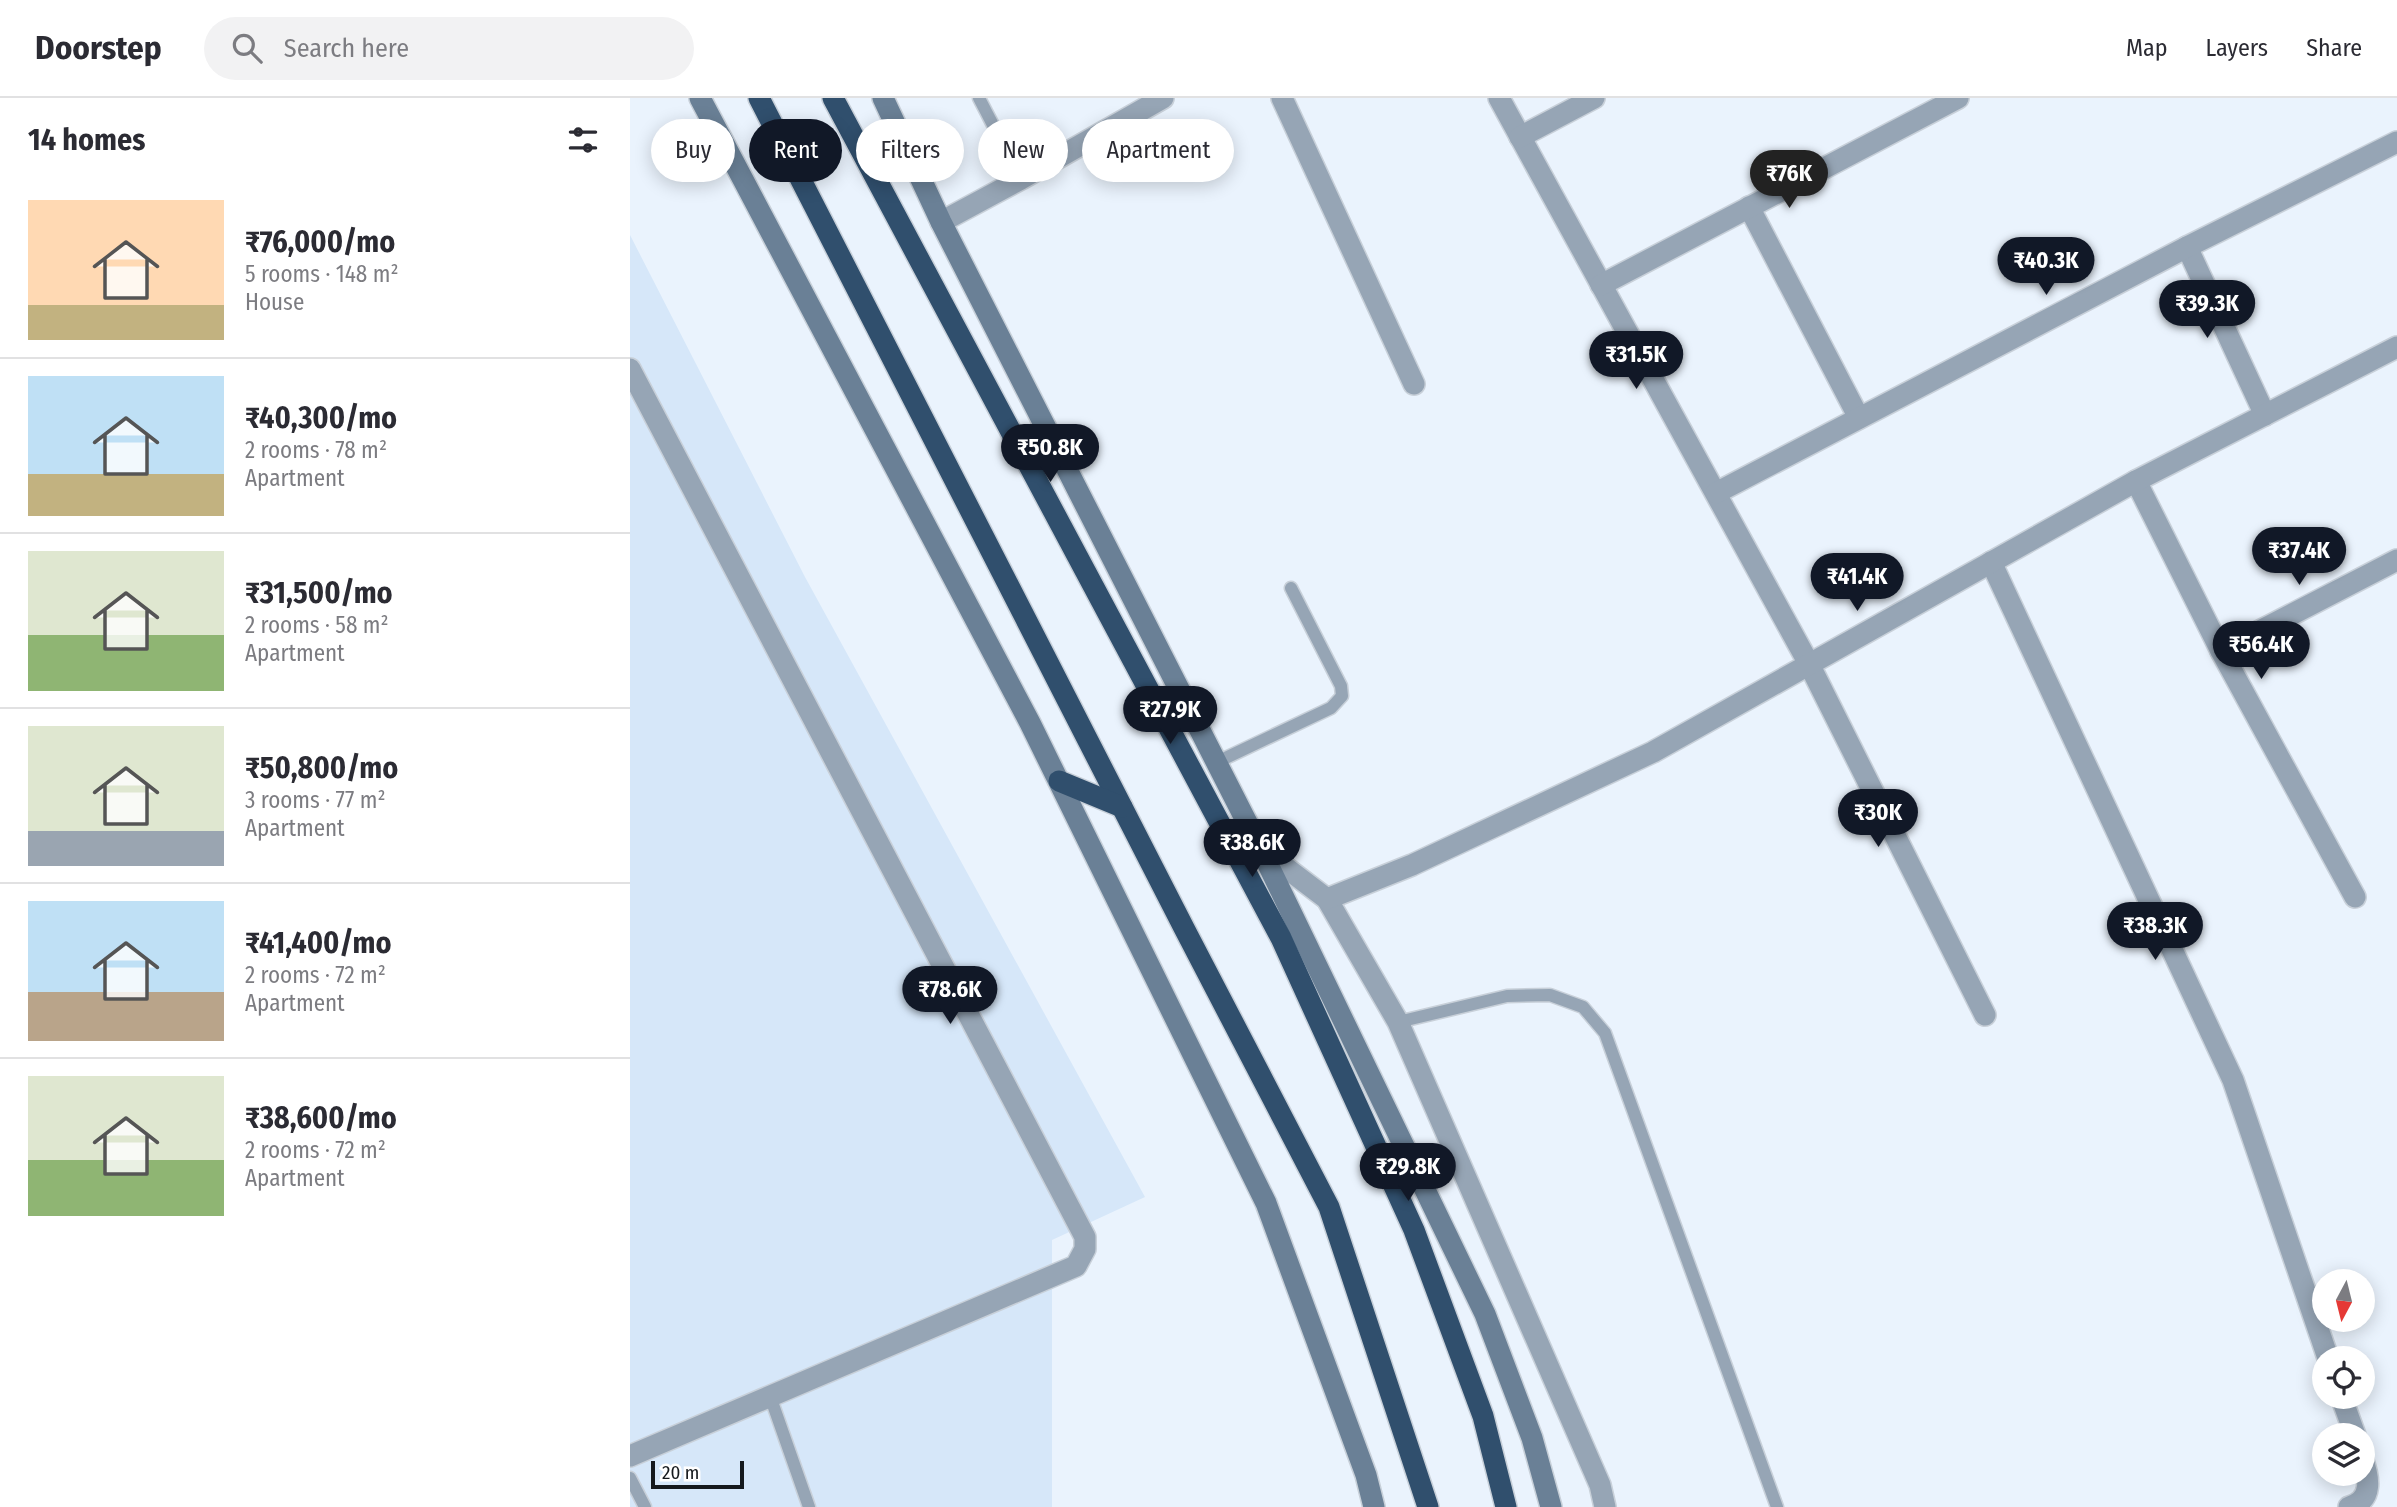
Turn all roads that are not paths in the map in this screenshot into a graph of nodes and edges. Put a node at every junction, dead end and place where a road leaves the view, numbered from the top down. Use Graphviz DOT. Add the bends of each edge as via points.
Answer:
graph roads {
  1 [pos="699,98"];
  2 [pos="759,98"];
  3 [pos="833,98"];
  4 [pos="883,98"];
  5 [pos="979,98"];
  6 [pos="1163,98"];
  7 [pos="1282,98"];
  8 [pos="1499,98"];
  9 [pos="1594,98"];
  10 [pos="1958,98"];
  11 [pos="990,119"];
  12 [pos="1520,137"];
  13 [pos="2397,142"];
  14 [pos="1068,152"];
  15 [pos="1015,182"];
  16 [pos="1749,207"];
  17 [pos="941,222"];
  18 [pos="2187,247"];
  19 [pos="1601,285"];
  20 [pos="2397,347"];
  21 [pos="630,369"];
  22 [pos="1414,384"];
  23 [pos="2265,415"];
  24 [pos="1859,418"];
  25 [pos="2136,481"];
  26 [pos="1716,493"];
  27 [pos="2397,560"];
  28 [pos="1991,562"];
  29 [pos="1291,588"];
  30 [pos="2221,651"];
  31 [pos="1809,664"];
  32 [pos="1187,708"];
  33 [pos="1214,763"];
  34 [pos="1195,780"];
  35 [pos="1059,781"];
  36 [pos="1122,807"];
  37 [pos="1260,848"];
  38 [pos="2355,897"];
  39 [pos="1327,899"];
  40 [pos="1985,1015"];
  41 [pos="1398,1022"];
  42 [pos="2324,1346"];
  43 [pos="770,1396"];
  44 [pos="630,1456"];
  45 [pos="630,1478"];
  46 [pos="2369,1486"];
  47 [pos="645,1507"];
  48 [pos="809,1507"];
  49 [pos="1374,1507"];
  50 [pos="1428,1507"];
  51 [pos="1506,1507"];
  52 [pos="1551,1507"];
  53 [pos="1605,1507"];
  54 [pos="1777,1507"];
  55 [pos="2350,1507"];
  1 -- 35 [label="street"];
  2 -- 36 [label="highway"];
  3 -- 34 [label="highway"];
  4 -- 17 [label="street"];
  5 -- 11 [label="lane"];
  6 -- 14 [label="street"];
  7 -- 22 [label="street"];
  8 -- 12 [label="street"];
  9 -- 12 [label="street"];
  10 -- 16 [label="street"];
  12 -- 19 [label="street"];
  13 -- 18 [label="street"];
  15 -- 17 [label="street"];
  16 -- 19 [label="street"];
  16 -- 24 [label="street"];
  17 -- 32 [label="street"];
  18 -- 23 [label="street"];
  18 -- 24 [label="street"];
  19 -- 26 [label="street"];
  20 -- 23 [label="street"];
  21 -- 43 [label="street" via="1085,1237 1076,1266"];
  23 -- 25 [label="street"];
  24 -- 26 [label="street"];
  25 -- 28 [label="street"];
  25 -- 30 [label="street"];
  26 -- 31 [label="street"];
  27 -- 30 [label="street"];
  28 -- 31 [label="street"];
  28 -- 42 [label="street" via="2233,1080"];
  29 -- 33 [label="lane" via="1342,696 1331,708"];
  30 -- 38 [label="street"];
  31 -- 39 [label="street" via="1653,752 1412,865"];
  31 -- 40 [label="street"];
  32 -- 33 [label="street"];
  32 -- 34 [label="street"];
  33 -- 37 [label="street"];
  34 -- 51 [label="highway" via="1281,938 1414,1230 1483,1416"];
  35 -- 36 [label="highway"];
  35 -- 49 [label="street" via="1266,1203"];
  36 -- 50 [label="highway" via="1329,1207"];
  37 -- 39 [label="street"];
  37 -- 52 [label="street" via="1485,1314 1532,1438"];
  39 -- 41 [label="street"];
  41 -- 53 [label="street" via="1600,1485"];
  41 -- 54 [label="lane" via="1507,996 1550,995 1583,1007 1605,1033"];
  43 -- 44 [label="street"];
  43 -- 48 [label="lane"];
  45 -- 47 [label="lane"];
  46 -- 55 [label="street" via="2358,1505"];
}
